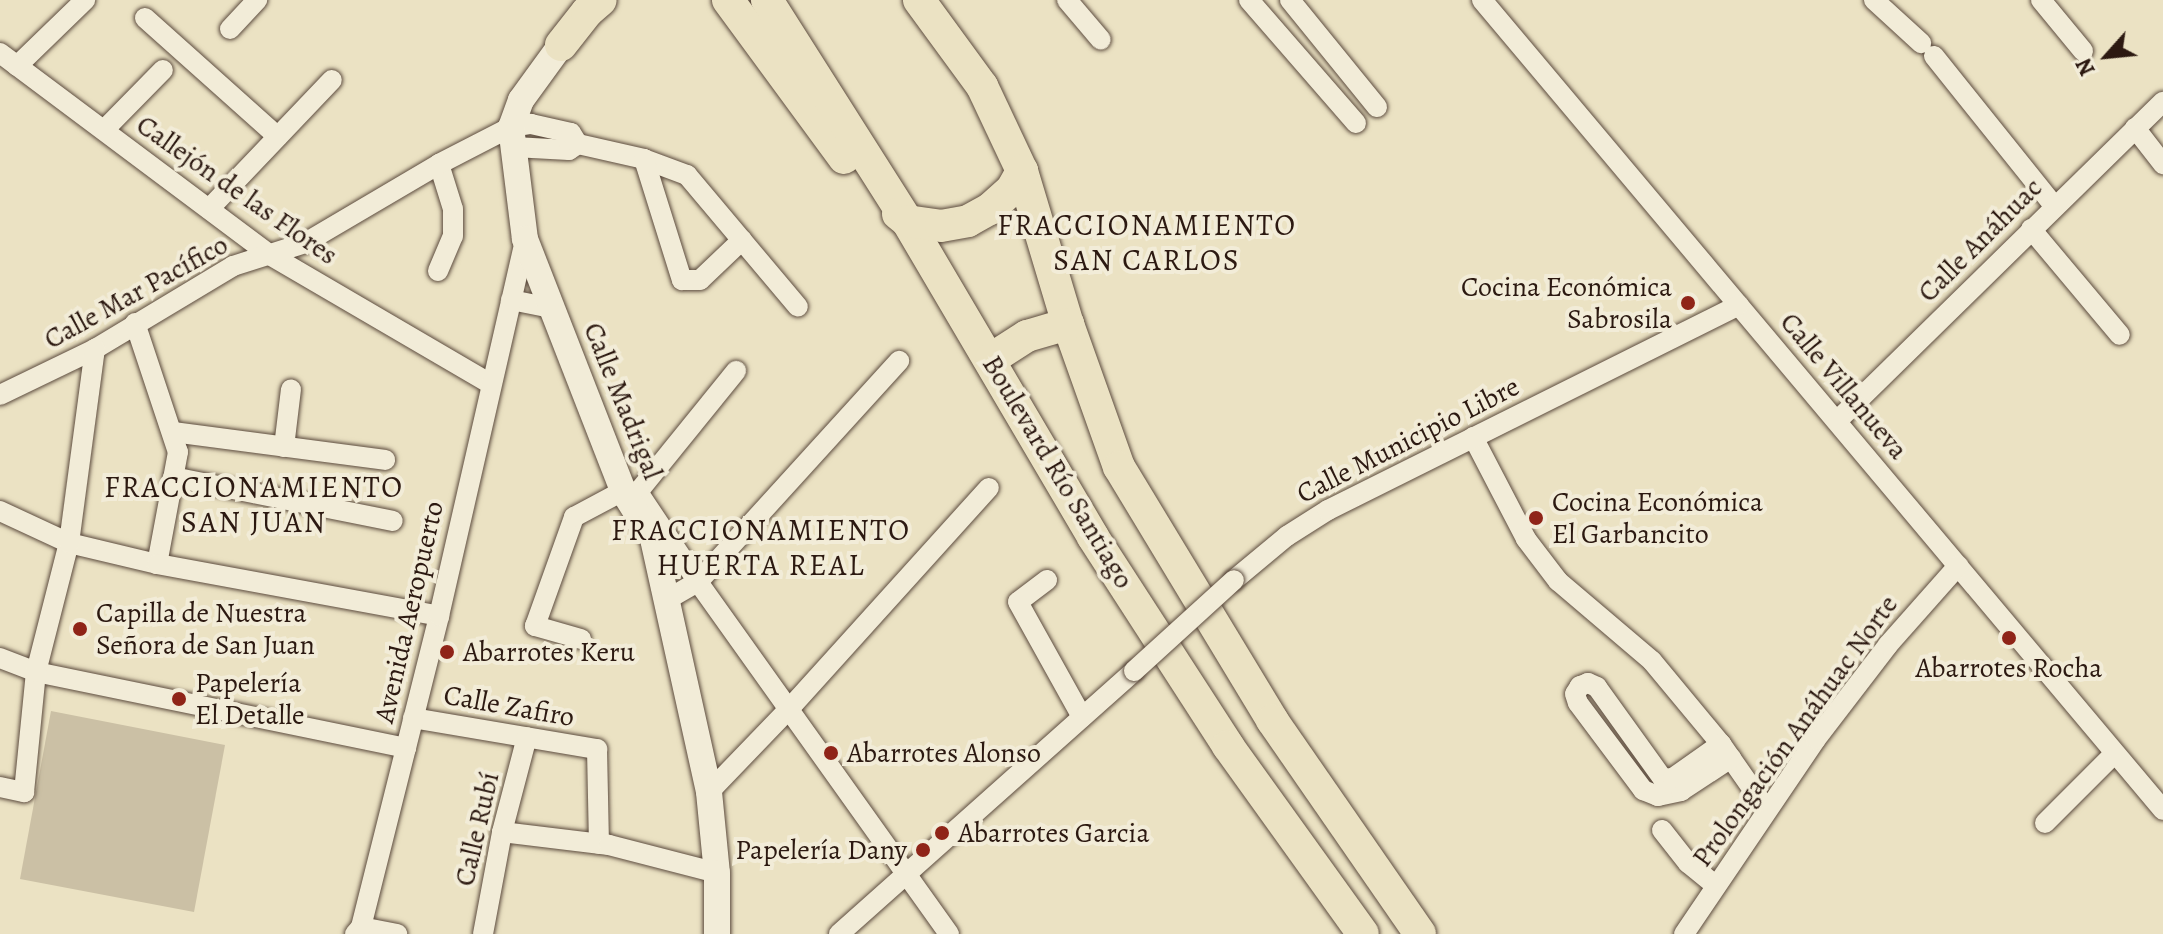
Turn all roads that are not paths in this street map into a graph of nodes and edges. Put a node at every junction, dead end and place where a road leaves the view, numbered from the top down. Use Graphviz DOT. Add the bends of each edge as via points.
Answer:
graph roads {
  1 [pos="85,0"];
  2 [pos="561,0"];
  3 [pos="601,0"];
  4 [pos="728,0"];
  5 [pos="767,0"];
  6 [pos="919,0"];
  7 [pos="1067,0"];
  8 [pos="1290,0"];
  9 [pos="1482,0"];
  10 [pos="1874,0"];
  11 [pos="2041,0"];
  12 [pos="248,3"];
  13 [pos="1258,3"];
  14 [pos="145,18"];
  15 [pos="230,29"];
  16 [pos="1101,40"];
  17 [pos="561,45"];
  18 [pos="2083,51"];
  19 [pos="0,53"];
  20 [pos="17,66"];
  21 [pos="163,70"];
  22 [pos="332,80"];
  23 [pos="2163,102"];
  24 [pos="1377,107"];
  25 [pos="1356,123"];
  26 [pos="2135,128"];
  27 [pos="104,130"];
  28 [pos="278,137"];
  29 [pos="512,137"];
  30 [pos="644,159"];
  31 [pos="439,164"];
  32 [pos="2163,164"];
  33 [pos="1022,171"];
  34 [pos="2054,206"];
  35 [pos="209,209"];
  36 [pos="907,221"];
  37 [pos="2031,229"];
  38 [pos="525,239"];
  39 [pos="742,240"];
  40 [pos="270,255"];
  41 [pos="438,271"];
  42 [pos="511,300"];
  43 [pos="1739,305"];
  44 [pos="798,307"];
  45 [pos="551,308"];
  46 [pos="135,323"];
  47 [pos="1068,324"];
  48 [pos="2120,335"];
  49 [pos="95,349"];
  50 [pos="991,359"];
  51 [pos="899,361"];
  52 [pos="736,371"];
  53 [pos="491,384"];
  54 [pos="291,389"];
  55 [pos="0,395"];
  56 [pos="1838,420"];
  57 [pos="173,432"];
  58 [pos="1473,437"];
  59 [pos="284,447"];
  60 [pos="385,460"];
  61 [pos="173,477"];
  62 [pos="989,488"];
  63 [pos="630,491"];
  64 [pos="0,511"];
  65 [pos="393,521"];
  66 [pos="69,543"];
  67 [pos="157,564"];
  68 [pos="1958,566"];
  69 [pos="1047,580"];
  70 [pos="698,582"];
  71 [pos="668,599"];
  72 [pos="439,616"];
  73 [pos="581,639"];
  74 [pos="0,658"];
  75 [pos="36,672"];
  76 [pos="789,709"];
  77 [pos="1082,717"];
  78 [pos="413,718"];
  79 [pos="527,737"];
  80 [pos="406,748"];
  81 [pos="1726,751"];
  82 [pos="2114,754"];
  83 [pos="0,787"];
  84 [pos="1661,788"];
  85 [pos="709,792"];
  86 [pos="1767,810"];
  87 [pos="2163,810"];
  88 [pos="2045,823"];
  89 [pos="1662,830"];
  90 [pos="502,832"];
  91 [pos="599,844"];
  92 [pos="717,873"];
  93 [pos="909,874"];
  94 [pos="1716,886"];
  95 [pos="358,930"];
  96 [pos="397,934"];
  97 [pos="483,934"];
  98 [pos="717,934"];
  99 [pos="839,934"];
  100 [pos="949,934"];
  101 [pos="1363,934"];
  102 [pos="1420,934"];
  103 [pos="1684,934"];
  1 -- 20 [label="street"];
  2 -- 17 [label="main road"];
  3 -- 17 [label="main road"];
  4 -- 36 [label="main road" via="869,193"];
  5 -- 36 [label="main road, Boulevard Río Santiago"];
  6 -- 33 [label="main road, Boulevard Río Santiago" via="982,86"];
  7 -- 16 [label="street"];
  8 -- 24 [label="street"];
  9 -- 43 [label="street, Calle Villanueva"];
  10 -- 34 [label="street" via="1927,49"];
  11 -- 18 [label="street"];
  12 -- 15 [label="street"];
  13 -- 25 [label="street"];
  14 -- 28 [label="street"];
  17 -- 29 [label="street" via="521,100"];
  19 -- 20 [label="street, Callejón de las Flores"];
  20 -- 27 [label="street, Callejón de las Flores"];
  21 -- 27 [label="street"];
  22 -- 28 [label="street"];
  23 -- 26 [label="street, Calle Anáhuac"];
  26 -- 32 [label="street"];
  26 -- 34 [label="street, Calle Anáhuac"];
  27 -- 35 [label="street, Callejón de las Flores"];
  28 -- 35 [label="street"];
  29 -- 30 [label="street"];
  29 -- 31 [label="street, Calle Mar Pacífico"];
  29 -- 38 [label="street, Calle Madrigal"];
  30 -- 39 [label="street" via="687,175"];
  30 -- 39 [label="street" via="682,280 700,280"];
  31 -- 40 [label="street, Calle Mar Pacífico" via="305,243"];
  31 -- 41 [label="street" via="453,209 453,236"];
  33 -- 36 [label="main road" via="1012,189 968,221 941,226"];
  33 -- 47 [label="main road, Boulevard Río Santiago"];
  34 -- 37 [label="street, Calle Anáhuac"];
  35 -- 40 [label="street, Callejón de las Flores"];
  36 -- 50 [label="main road, Boulevard Río Santiago"];
  37 -- 48 [label="street"];
  37 -- 56 [label="street, Calle Anáhuac"];
  38 -- 42 [label="street, Avenida Aeropuerto"];
  38 -- 45 [label="street, Calle Madrigal"];
  39 -- 44 [label="street"];
  40 -- 46 [label="street, Calle Mar Pacífico" via="233,266"];
  40 -- 53 [label="street, Callejón de las Flores"];
  42 -- 45 [label="street"];
  42 -- 53 [label="street, Avenida Aeropuerto"];
  43 -- 56 [label="street, Calle Villanueva"];
  43 -- 58 [label="street, Calle Municipio Libre"];
  45 -- 63 [label="street, Calle Madrigal"];
  46 -- 49 [label="street, Calle Mar Pacífico"];
  46 -- 57 [label="street"];
  47 -- 50 [label="main road" via="1027,336"];
  47 -- 102 [label="main road, Boulevard Río Santiago" via="1119,467 1272,720"];
  49 -- 55 [label="street, Calle Mar Pacífico"];
  49 -- 66 [label="street"];
  50 -- 101 [label="main road, Boulevard Río Santiago" via="1093,537 1228,746"];
  51 -- 70 [label="street"];
  52 -- 63 [label="street"];
  53 -- 72 [label="street, Avenida Aeropuerto"];
  54 -- 59 [label="street"];
  56 -- 68 [label="street, Calle Villanueva"];
  57 -- 59 [label="street"];
  57 -- 61 [label="street" via="178,452"];
  58 -- 77 [label="street, Calle Municipio Libre, bridge" via="1287,536"];
  58 -- 81 [label="street" via="1526,539 1558,581 1652,661"];
  59 -- 60 [label="street"];
  61 -- 65 [label="street"];
  61 -- 67 [label="street"];
  62 -- 76 [label="street"];
  63 -- 70 [label="street"];
  63 -- 71 [label="street, Calle Madrigal" via="653,539"];
  63 -- 73 [label="street" via="574,517 535,626"];
  64 -- 66 [label="street"];
  66 -- 67 [label="street"];
  66 -- 75 [label="street"];
  67 -- 72 [label="street"];
  68 -- 82 [label="street, Calle Villanueva"];
  68 -- 86 [label="street, Prolongación Anáhuac Norte" via="1888,645"];
  69 -- 77 [label="street" via="1018,602"];
  70 -- 71 [label="street"];
  70 -- 76 [label="street"];
  71 -- 85 [label="street, Calle Madrigal"];
  72 -- 78 [label="street, Avenida Aeropuerto"];
  74 -- 75 [label="street"];
  75 -- 80 [label="street"];
  75 -- 83 [label="street" via="24,792"];
  76 -- 85 [label="street"];
  76 -- 93 [label="street"];
  77 -- 93 [label="street, Calle Municipio Libre"];
  78 -- 79 [label="street, Calle Zafiro"];
  78 -- 80 [label="street, Avenida Aeropuerto"];
  79 -- 90 [label="street, Calle Rubí"];
  79 -- 91 [label="street, Calle Zafiro" via="597,749"];
  80 -- 95 [label="street, Avenida Aeropuerto"];
  81 -- 84 [label="street" via="1681,791"];
  81 -- 86 [label="street"];
  82 -- 87 [label="street, Calle Villanueva"];
  82 -- 88 [label="street"];
  84 -- 84 [label="street" via="1597,687 1580,686 1575,694 1578,703 1643,790"];
  85 -- 92 [label="street, Calle Madrigal"];
  86 -- 94 [label="street, Prolongación Anáhuac Norte"];
  89 -- 94 [label="street" via="1688,863"];
  90 -- 91 [label="street"];
  90 -- 97 [label="street, Calle Rubí"];
  91 -- 92 [label="street"];
  92 -- 98 [label="street, Calle Madrigal"];
  93 -- 99 [label="street, Calle Municipio Libre"];
  93 -- 100 [label="street"];
  94 -- 103 [label="street, Prolongación Anáhuac Norte"];
  95 -- 96 [label="street"];
}
